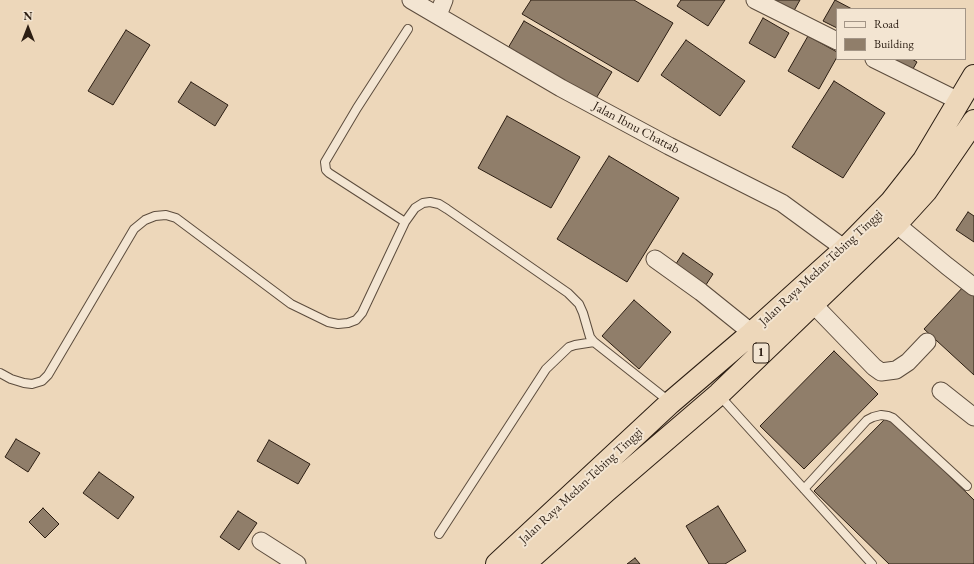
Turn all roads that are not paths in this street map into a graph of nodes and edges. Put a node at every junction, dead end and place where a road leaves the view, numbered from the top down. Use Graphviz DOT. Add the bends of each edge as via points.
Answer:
graph roads {
  1 [pos="411,0"];
  2 [pos="755,0"];
  3 [pos="441,8"];
  4 [pos="408,29"];
  5 [pos="836,40"];
  6 [pos="876,60"];
  7 [pos="974,76"];
  8 [pos="959,101"];
  9 [pos="974,121"];
  10 [pos="405,222"];
  11 [pos="896,224"];
  12 [pos="851,255"];
  13 [pos="655,258"];
  14 [pos="974,287"];
  15 [pos="813,304"];
  16 [pos="752,333"];
  17 [pos="594,342"];
  18 [pos="927,342"];
  19 [pos="0,373"];
  20 [pos="941,391"];
  21 [pos="719,394"];
  22 [pos="670,403"];
  23 [pos="974,418"];
  24 [pos="967,486"];
  25 [pos="804,489"];
  26 [pos="439,534"];
  27 [pos="261,540"];
  28 [pos="297,564"];
  29 [pos="497,564"];
  30 [pos="524,564"];
  31 [pos="872,564"];
  1 -- 3 [label="street, Jalan Ibnu Chattab"];
  2 -- 5 [label="street"];
  3 -- 12 [label="street, Jalan Ibnu Chattab" via="562,88 782,203"];
  4 -- 10 [label="lane" via="325,162 329,173"];
  6 -- 8 [label="street"];
  7 -- 8 [label="highway, Jalan Raya Medan-Tebing Tinggi / 1"];
  8 -- 12 [label="highway, Jalan Raya Medan-Tebing Tinggi / 1" via="924,160"];
  9 -- 11 [label="highway, Jalan Raya Medan-Tebing Tinggi / 1" via="926,191"];
  10 -- 17 [label="lane" via="414,208 422,203 439,204 447,209 568,293 579,304"];
  10 -- 19 [label="lane" via="362,313 356,320 338,324 328,322 292,304 176,218 166,215 155,216 134,229 48,375 42,381 28,383"];
  11 -- 12 [label="highway, Jalan Raya Medan-Tebing Tinggi / 1"];
  11 -- 14 [label="street"];
  12 -- 15 [label="highway, Jalan Raya Medan-Tebing Tinggi / 1"];
  12 -- 16 [label="highway, Jalan Raya Medan-Tebing Tinggi / 1"];
  13 -- 16 [label="street"];
  15 -- 18 [label="street" via="881,372 896,370 908,362"];
  15 -- 21 [label="highway, Jalan Raya Medan-Tebing Tinggi / 1"];
  16 -- 22 [label="highway, Jalan Raya Medan-Tebing Tinggi / 1"];
  17 -- 22 [label="lane"];
  17 -- 26 [label="lane" via="569,347 546,369"];
  20 -- 23 [label="street"];
  21 -- 25 [label="lane"];
  21 -- 30 [label="highway, Jalan Raya Medan-Tebing Tinggi / 1"];
  22 -- 29 [label="highway, Jalan Raya Medan-Tebing Tinggi / 1"];
  24 -- 25 [label="lane" via="893,418 881,415 867,420"];
  25 -- 31 [label="lane"];
  27 -- 28 [label="street"];
}
